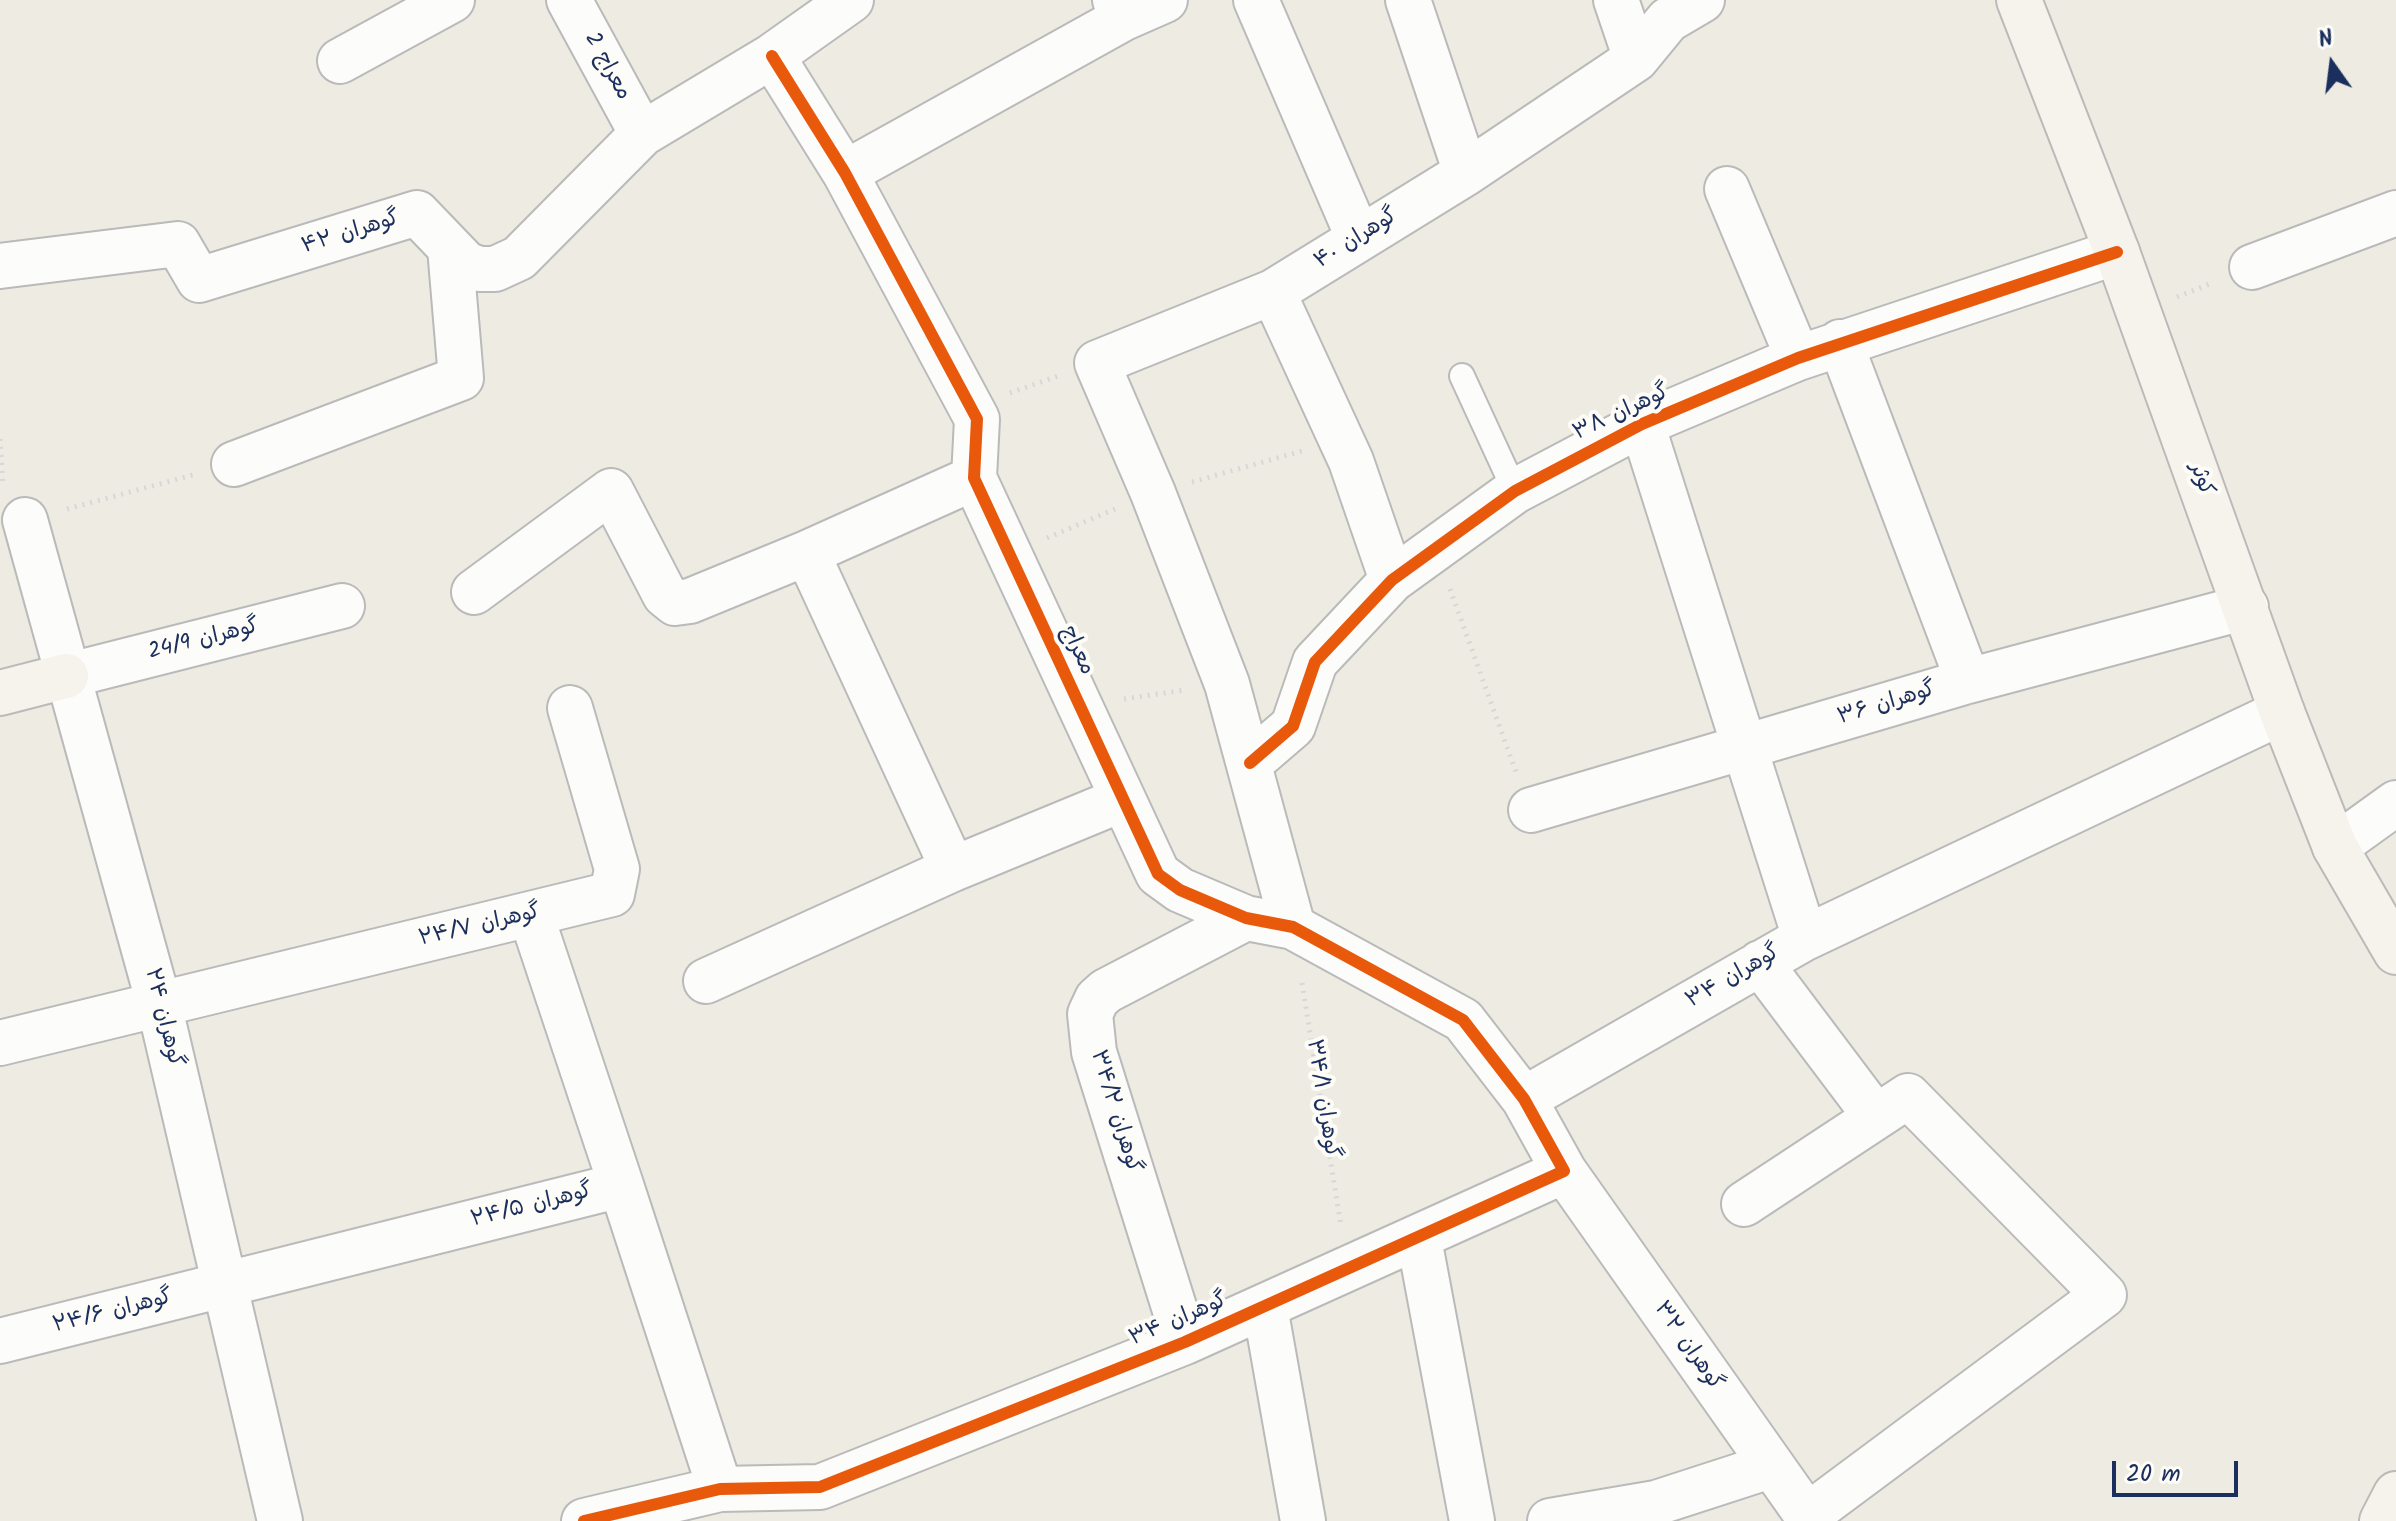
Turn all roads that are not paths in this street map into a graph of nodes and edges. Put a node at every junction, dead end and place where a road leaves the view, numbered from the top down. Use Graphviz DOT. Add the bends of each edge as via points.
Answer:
graph roads {
  1 [pos="452,0"];
  2 [pos="569,0"];
  3 [pos="851,0"];
  4 [pos="1165,0"];
  5 [pos="1256,0"];
  6 [pos="1408,0"];
  7 [pos="1616,0"];
  8 [pos="1702,0"];
  9 [pos="2019,0"];
  10 [pos="1120,9"];
  11 [pos="772,56"];
  12 [pos="1636,59"];
  13 [pos="340,61"];
  14 [pos="642,134"];
  15 [pos="845,173"];
  16 [pos="1466,173"];
  17 [pos="1727,189"];
  18 [pos="2396,213"];
  19 [pos="1359,239"];
  20 [pos="450,248"];
  21 [pos="2117,252"];
  22 [pos="0,266"];
  23 [pos="2252,267"];
  24 [pos="1273,292"];
  25 [pos="1840,342"];
  26 [pos="1798,358"];
  27 [pos="1462,376"];
  28 [pos="1642,424"];
  29 [pos="234,464"];
  30 [pos="974,478"];
  31 [pos="1515,491"];
  32 [pos="25,520"];
  33 [pos="807,553"];
  34 [pos="1392,580"];
  35 [pos="474,592"];
  36 [pos="342,606"];
  37 [pos="2246,607"];
  38 [pos="66,676"];
  39 [pos="1968,681"];
  40 [pos="0,693"];
  41 [pos="570,708"];
  42 [pos="2282,712"];
  43 [pos="1743,748"];
  44 [pos="1250,763"];
  45 [pos="1123,799"];
  46 [pos="2396,803"];
  47 [pos="1531,810"];
  48 [pos="2335,847"];
  49 [pos="953,869"];
  50 [pos="531,915"];
  51 [pos="1246,918"];
  52 [pos="1293,927"];
  53 [pos="1805,938"];
  54 [pos="2396,952"];
  55 [pos="1760,963"];
  56 [pos="706,981"];
  57 [pos="159,1004"];
  58 [pos="0,1043"];
  59 [pos="1524,1099"];
  60 [pos="1876,1117"];
  61 [pos="1564,1171"];
  62 [pos="621,1185"];
  63 [pos="1744,1204"];
  64 [pos="1419,1239"];
  65 [pos="225,1284"];
  66 [pos="1265,1307"];
  67 [pos="0,1341"];
  68 [pos="1185,1342"];
  69 [pos="1770,1466"];
  70 [pos="720,1489"];
  71 [pos="2396,1494"];
  72 [pos="1660,1512"];
  73 [pos="1809,1518"];
  74 [pos="280,1521"];
  75 [pos="584,1521"];
  76 [pos="1303,1521"];
  77 [pos="1472,1521"];
  78 [pos="1550,1521"];
  79 [pos="2382,1521"];
  1 -- 13 [label="street"];
  2 -- 14 [label="street, معراج 2"];
  3 -- 11 [label="street, گوهران ۴۲"];
  4 -- 10 [label="street"];
  5 -- 19 [label="street"];
  6 -- 16 [label="street"];
  7 -- 12 [label="street"];
  8 -- 12 [label="street, گوهران ۴۰" via="1668,20"];
  9 -- 21 [label="street, کوثر"];
  10 -- 15 [label="street"];
  11 -- 14 [label="street, گوهران ۴۲"];
  11 -- 15 [label="street, معراج"];
  12 -- 16 [label="street, گوهران ۴۰"];
  14 -- 20 [label="street, گوهران ۴۲" via="519,258 495,269 479,269"];
  15 -- 30 [label="street, معراج" via="977,419"];
  16 -- 19 [label="street, گوهران ۴۰"];
  17 -- 26 [label="street"];
  18 -- 23 [label="street"];
  19 -- 24 [label="street, گوهران ۴۰"];
  20 -- 22 [label="street, گوهران ۴۲" via="417,213 199,280 178,244"];
  20 -- 29 [label="street" via="461,378"];
  21 -- 25 [label="street, گوهران ۳۸"];
  21 -- 37 [label="street, کوثر"];
  24 -- 34 [label="street" via="1351,461"];
  24 -- 44 [label="street, گوهران ۴۰" via="1097,363 1227,684"];
  25 -- 26 [label="street, گوهران ۳۸"];
  25 -- 39 [label="street"];
  26 -- 28 [label="street, گوهران ۳۸"];
  27 -- 31 [label="lane"];
  28 -- 31 [label="street, گوهران ۳۸"];
  28 -- 43 [label="street"];
  30 -- 33 [label="street"];
  30 -- 45 [label="street, معراج"];
  31 -- 34 [label="street, گوهران ۳۸"];
  32 -- 38 [label="street, گوهران ۲۴"];
  33 -- 35 [label="street" via="675,603 665,595 611,491"];
  33 -- 49 [label="street"];
  34 -- 44 [label="street, گوهران ۳۸" via="1315,662 1293,726"];
  36 -- 38 [label="street, گوهران 24/9"];
  37 -- 39 [label="street, گوهران ۳۶"];
  37 -- 42 [label="street, کوثر"];
  38 -- 40 [label="street"];
  38 -- 57 [label="street, گوهران ۲۴"];
  39 -- 43 [label="street, گوهران ۳۶"];
  41 -- 50 [label="street, گوهران ۲۴/۷" via="617,869 616,886 601,898"];
  42 -- 48 [label="street, کوثر"];
  42 -- 53 [label="street, گوهران ۳۴"];
  43 -- 47 [label="street, گوهران ۳۶"];
  43 -- 53 [label="street"];
  44 -- 52 [label="street"];
  45 -- 49 [label="street"];
  45 -- 51 [label="street, معراج" via="1158,874 1180,890"];
  46 -- 48 [label="street"];
  48 -- 54 [label="street, کوثر"];
  49 -- 56 [label="street"];
  50 -- 57 [label="street, گوهران ۲۴/۷"];
  50 -- 62 [label="street"];
  51 -- 52 [label="street, معراج"];
  51 -- 68 [label="street, گوهران ۳۴/۲" via="1106,991 1090,1014 1094,1052"];
  52 -- 59 [label="street, معراج" via="1463,1020"];
  53 -- 55 [label="street, گوهران ۳۴"];
  55 -- 59 [label="street, گوهران ۳۴"];
  55 -- 60 [label="street"];
  57 -- 58 [label="street, گوهران ۲۴/۷"];
  57 -- 65 [label="street, گوهران ۲۴"];
  59 -- 61 [label="street"];
  60 -- 63 [label="street"];
  60 -- 73 [label="street" via="1908,1096 2104,1295"];
  61 -- 64 [label="street, گوهران ۳۴"];
  61 -- 69 [label="street, گوهران ۳۲"];
  62 -- 65 [label="street, گوهران ۲۴/۵"];
  62 -- 70 [label="street, گوهران ۲۴/۵"];
  64 -- 66 [label="street, گوهران ۳۴"];
  64 -- 77 [label="street"];
  65 -- 67 [label="street, گوهران ۲۴/۶"];
  65 -- 74 [label="street, گوهران ۲۴"];
  66 -- 68 [label="street, گوهران ۳۴"];
  66 -- 76 [label="street"];
  68 -- 70 [label="street, گوهران ۳۴" via="820,1487"];
  69 -- 72 [label="street"];
  69 -- 73 [label="street, گوهران ۳۲"];
  70 -- 75 [label="street, گوهران ۳۴"];
  71 -- 79 [label="street"];
  72 -- 78 [label="street"];
}
